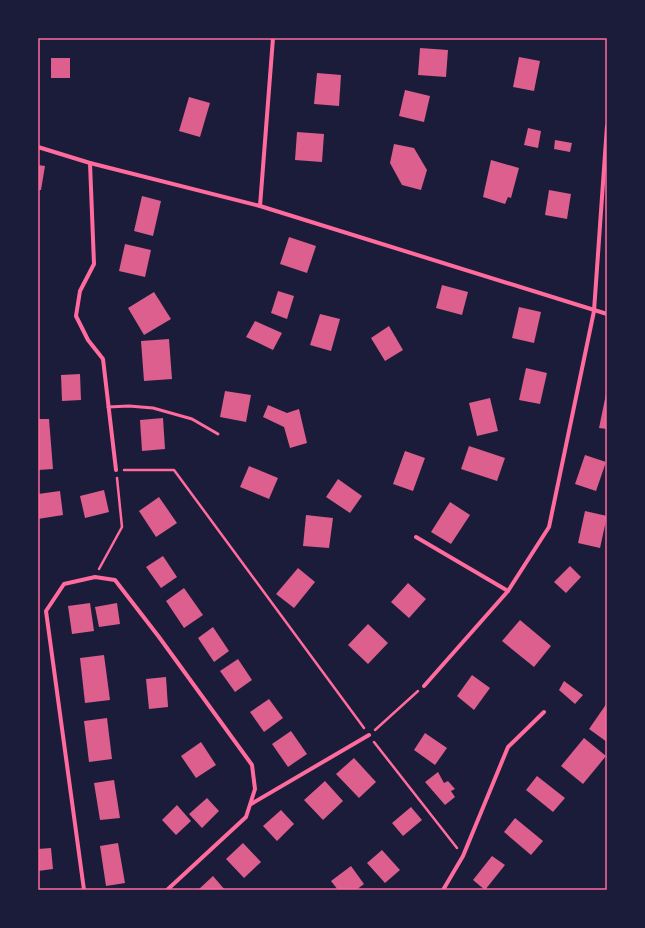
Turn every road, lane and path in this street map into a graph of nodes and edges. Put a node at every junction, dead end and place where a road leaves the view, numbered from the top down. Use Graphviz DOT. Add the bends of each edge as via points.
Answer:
graph roads {
  1 [pos="273,38"];
  2 [pos="607,126"];
  3 [pos="38,147"];
  4 [pos="90,163"];
  5 [pos="260,206"];
  6 [pos="594,310"];
  7 [pos="607,314"];
  8 [pos="108,407"];
  9 [pos="218,434"];
  10 [pos="116,470"];
  11 [pos="416,537"];
  12 [pos="95,577"];
  13 [pos="508,591"];
  14 [pos="424,686"];
  15 [pos="544,712"];
  16 [pos="369,735"];
  17 [pos="250,805"];
  18 [pos="464,856"];
  19 [pos="84,890"];
  20 [pos="168,890"];
  21 [pos="442,890"];
  1 -- 5 [label="street"];
  2 -- 6 [label="street"];
  3 -- 4 [label="street"];
  4 -- 5 [label="street"];
  4 -- 8 [label="street" via="94,264 80,291 76,316 88,340 103,359"];
  5 -- 6 [label="street"];
  6 -- 7 [label="street"];
  6 -- 13 [label="street" via="549,527"];
  8 -- 9 [label="lane" via="153,408 192,419"];
  8 -- 10 [label="street"];
  10 -- 12 [label="path" via="122,527"];
  10 -- 16 [label="path" via="174,470"];
  11 -- 13 [label="street"];
  12 -- 17 [label="street" via="115,580 252,765 255,789"];
  12 -- 19 [label="street" via="64,584 46,611"];
  13 -- 14 [label="street"];
  14 -- 16 [label="path"];
  15 -- 18 [label="street" via="508,747"];
  16 -- 17 [label="street"];
  16 -- 18 [label="path"];
  17 -- 20 [label="street" via="246,817"];
  18 -- 21 [label="street"];
}
